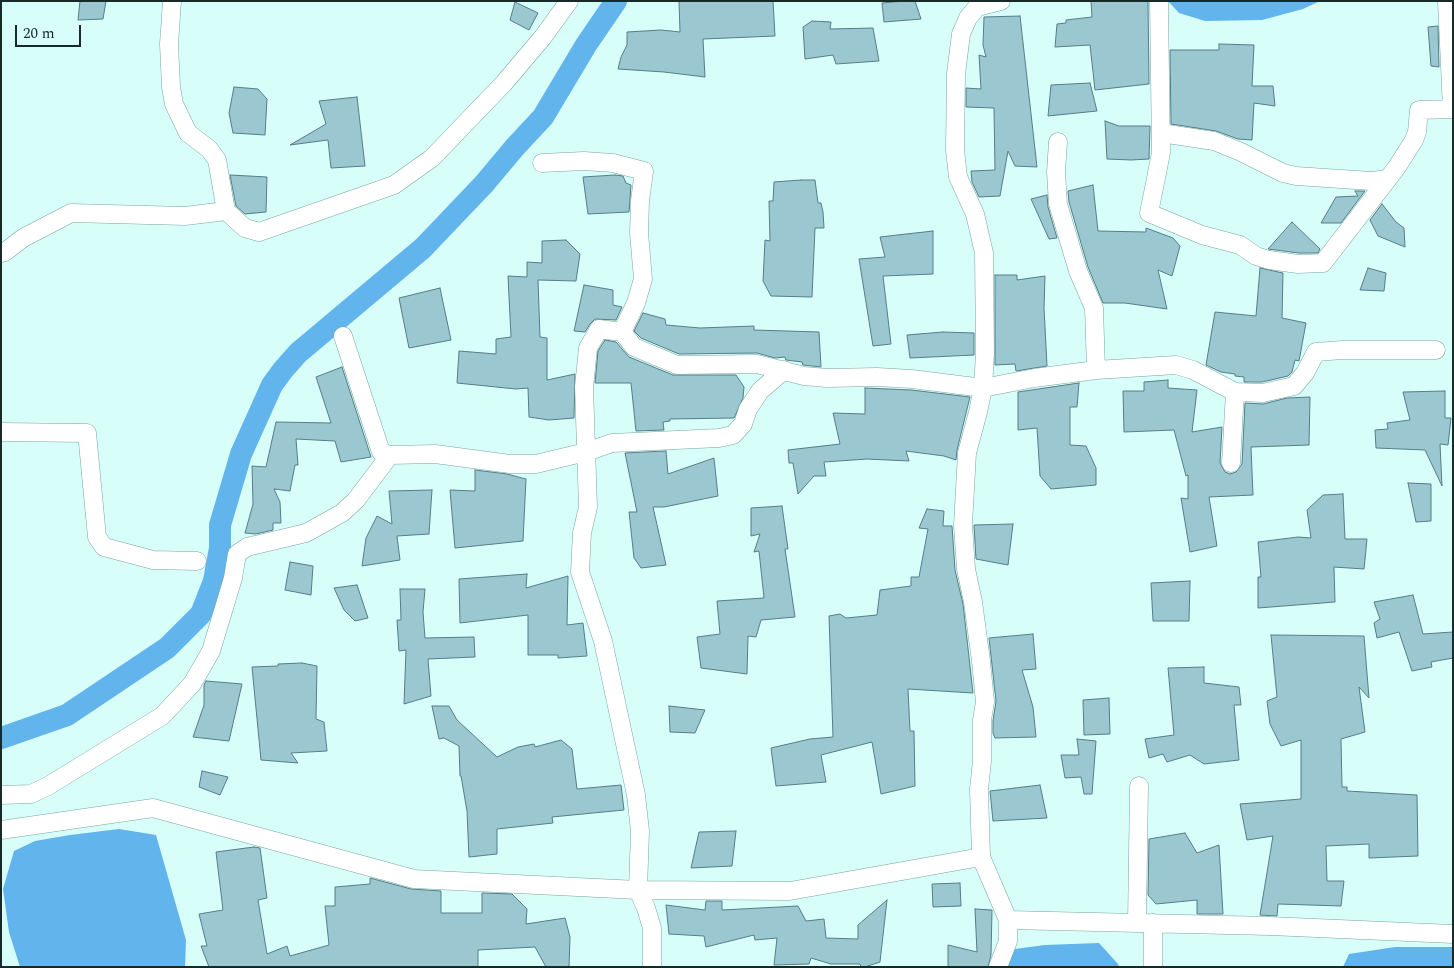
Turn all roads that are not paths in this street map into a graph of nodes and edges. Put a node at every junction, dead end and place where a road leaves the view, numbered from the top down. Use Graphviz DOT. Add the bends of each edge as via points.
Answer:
graph roads {
  1 [pos="172,1"];
  2 [pos="569,1"];
  3 [pos="1001,1"];
  4 [pos="1159,1"];
  5 [pos="1447,1"];
  6 [pos="1453,108"];
  7 [pos="1161,133"];
  8 [pos="1058,142"];
  9 [pos="542,163"];
  10 [pos="1388,179"];
  11 [pos="226,211"];
  12 [pos="1,253"];
  13 [pos="622,332"];
  14 [pos="343,336"];
  15 [pos="1436,350"];
  16 [pos="784,370"];
  17 [pos="1096,370"];
  18 [pos="983,388"];
  19 [pos="1236,392"];
  20 [pos="1,432"];
  21 [pos="586,452"];
  22 [pos="390,455"];
  23 [pos="1231,463"];
  24 [pos="197,561"];
  25 [pos="1139,786"];
  26 [pos="1,795"];
  27 [pos="1,830"];
  28 [pos="981,857"];
  29 [pos="638,890"];
  30 [pos="1008,920"];
  31 [pos="1145,923"];
  32 [pos="1453,934"];
  33 [pos="652,967"];
  34 [pos="998,967"];
  35 [pos="1152,967"];
  1 -- 11 [label="street" via="169,44 174,104 188,133 209,149 217,160"];
  2 -- 11 [label="street" via="504,83 432,158 394,185 259,232 245,228"];
  3 -- 18 [label="street" via="977,7 968,18 960,34 956,74 958,177 975,214 984,253"];
  4 -- 7 [label="street"];
  5 -- 6 [label="street"];
  6 -- 10 [label="street" via="1419,110 1414,140"];
  7 -- 10 [label="street" via="1214,141 1296,176 1370,181"];
  7 -- 10 [label="street" via="1161,153 1149,213 1202,235 1240,245 1269,260 1324,263"];
  8 -- 17 [label="street" via="1058,204 1078,271 1094,308"];
  9 -- 13 [label="street" via="614,163 644,171 639,232 643,279"];
  11 -- 12 [label="street" via="185,216 71,213"];
  13 -- 16 [label="street" via="634,347 677,365 756,364"];
  13 -- 21 [label="street" via="600,330 588,348 584,386"];
  14 -- 22 [label="street" via="380,452"];
  15 -- 19 [label="street" via="1316,352 1294,386 1263,393"];
  16 -- 18 [label="street" via="804,376 912,379"];
  16 -- 21 [label="street" via="760,391 748,408 743,424 733,435 612,443"];
  17 -- 18 [label="street"];
  17 -- 19 [label="street" via="1176,365"];
  18 -- 28 [label="street" via="967,453 963,525 984,702 979,789"];
  19 -- 23 [label="street"];
  20 -- 24 [label="street" via="87,434 97,537 104,547 153,560"];
  21 -- 22 [label="street" via="536,464 510,464 435,454"];
  21 -- 29 [label="street" via="588,507 582,533 580,572 603,641 636,796 640,831"];
  22 -- 26 [label="street" via="342,513 306,533 247,548 237,554 234,578 210,650 192,684 162,716 48,786 30,794"];
  25 -- 31 [label="street"];
  27 -- 29 [label="street" via="153,808 414,879"];
  28 -- 29 [label="street" via="790,891"];
  28 -- 30 [label="street"];
  29 -- 33 [label="street" via="652,928"];
  30 -- 31 [label="street"];
  30 -- 34 [label="street" via="1008,941"];
  31 -- 32 [label="street"];
  31 -- 35 [label="street"];
}
